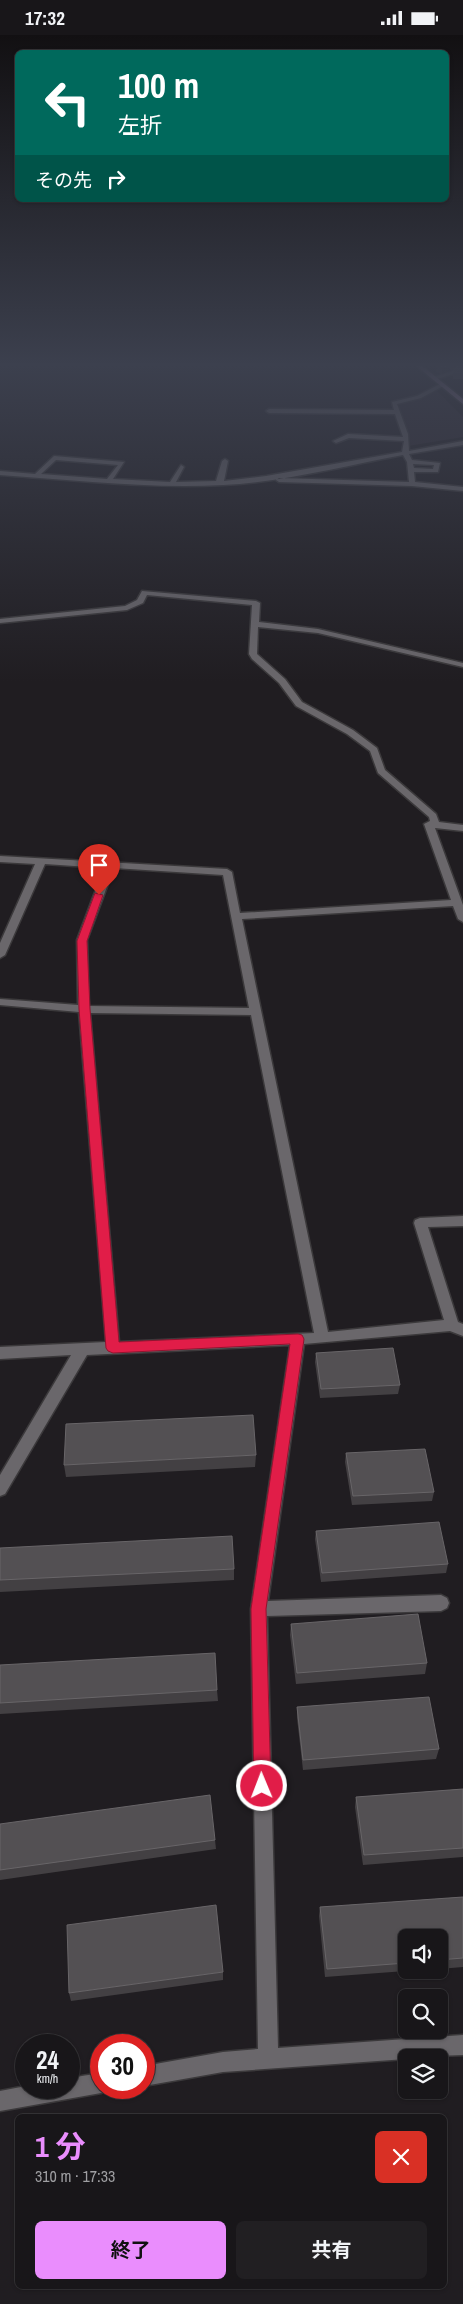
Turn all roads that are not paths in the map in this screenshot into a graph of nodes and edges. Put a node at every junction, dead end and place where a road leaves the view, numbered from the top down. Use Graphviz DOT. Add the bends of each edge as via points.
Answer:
graph roads {
  1 [pos="42,470"];
  2 [pos="117,470"];
  3 [pos="179,470"];
  4 [pos="223,470"];
  5 [pos="311,470"];
  6 [pos="411,470"];
  7 [pos="436,470"];
  8 [pos="0,473"];
  9 [pos="37,475"];
  10 [pos="272,477"];
  11 [pos="109,481"];
  12 [pos="219,483"];
  13 [pos="412,483"];
  14 [pos="171,485"];
  15 [pos="463,489"];
  16 [pos="0,621"];
  17 [pos="254,624"];
  18 [pos="463,665"];
  19 [pos="434,824"];
  20 [pos="463,828"];
  21 [pos="0,859"];
  22 [pos="42,860"];
  23 [pos="110,865"];
  24 [pos="457,903"];
  25 [pos="236,916"];
  26 [pos="463,919"];
  27 [pos="0,955"];
  28 [pos="0,1002"];
  29 [pos="84,1009"];
  30 [pos="254,1012"];
  31 [pos="463,1221"];
  32 [pos="458,1328"];
  33 [pos="322,1338"];
  34 [pos="298,1339"];
  35 [pos="113,1348"];
  36 [pos="82,1350"];
  37 [pos="0,1353"];
  38 [pos="0,1489"];
  39 [pos="441,1603"];
  40 [pos="259,1609"];
  41 [pos="463,2045"];
  42 [pos="268,2060"];
  43 [pos="155,2073"];
  44 [pos="90,2085"];
  45 [pos="0,2101"];
  1 -- 9 [label="street"];
  2 -- 11 [label="street"];
  3 -- 14 [label="street"];
  4 -- 12 [label="street"];
  5 -- 10 [label="street"];
  6 -- 7 [label="street"];
  6 -- 13 [label="street"];
  8 -- 9 [label="street"];
  9 -- 11 [label="street"];
  10 -- 12 [label="street"];
  10 -- 13 [label="street" via="282,481"];
  11 -- 14 [label="street"];
  12 -- 14 [label="street"];
  13 -- 15 [label="street"];
  16 -- 17 [label="street" via="127,608 140,601 145,593 256,603"];
  17 -- 18 [label="street" via="318,631"];
  17 -- 19 [label="street" via="252,654 256,659 282,681 299,704 350,732 374,750 381,771 433,816"];
  19 -- 20 [label="street"];
  19 -- 24 [label="street" via="429,824"];
  21 -- 22 [label="street"];
  22 -- 23 [label="street"];
  22 -- 27 [label="street"];
  23 -- 25 [label="street" via="227,872"];
  23 -- 29 [label="street" via="82,941"];
  24 -- 25 [label="street"];
  24 -- 26 [label="street"];
  25 -- 30 [label="street"];
  28 -- 29 [label="street"];
  29 -- 30 [label="street"];
  29 -- 35 [label="street"];
  30 -- 33 [label="street"];
  31 -- 32 [label="street" via="420,1223"];
  32 -- 33 [label="street"];
  33 -- 34 [label="street"];
  34 -- 35 [label="street"];
  34 -- 40 [label="street"];
  35 -- 36 [label="street"];
  36 -- 37 [label="street"];
  36 -- 38 [label="street"];
  39 -- 40 [label="street"];
  40 -- 42 [label="street"];
  41 -- 42 [label="street"];
  42 -- 43 [label="street" via="223,2062"];
  44 -- 45 [label="street"];
}
